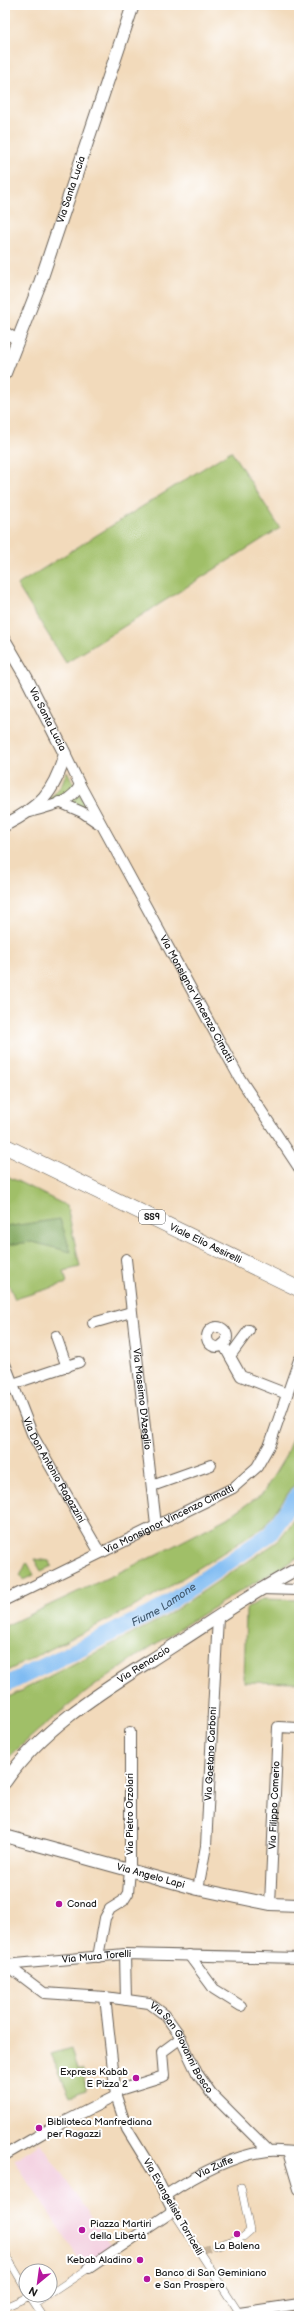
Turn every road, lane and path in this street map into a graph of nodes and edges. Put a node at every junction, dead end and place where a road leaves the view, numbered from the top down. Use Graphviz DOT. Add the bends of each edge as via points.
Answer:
graph roads {
  1 [pos="133,5"];
  2 [pos="5,332"];
  3 [pos="17,340"];
  4 [pos="5,373"];
  5 [pos="5,641"];
  6 [pos="65,754"];
  7 [pos="80,785"];
  8 [pos="59,802"];
  9 [pos="30,812"];
  10 [pos="5,825"];
  11 [pos="101,826"];
  12 [pos="5,1146"];
  13 [pos="5,1156"];
  14 [pos="299,1168"];
  15 [pos="126,1259"];
  16 [pos="299,1289"];
  17 [pos="299,1299"];
  18 [pos="131,1312"];
  19 [pos="93,1323"];
  20 [pos="249,1330"];
  21 [pos="56,1336"];
  22 [pos="223,1344"];
  23 [pos="230,1356"];
  24 [pos="299,1360"];
  25 [pos="79,1362"];
  26 [pos="5,1364"];
  27 [pos="67,1367"];
  28 [pos="13,1384"];
  29 [pos="287,1394"];
  30 [pos="211,1465"];
  31 [pos="152,1486"];
  32 [pos="156,1525"];
  33 [pos="100,1553"];
  34 [pos="299,1568"];
  35 [pos="260,1589"];
  36 [pos="299,1590"];
  37 [pos="5,1600"];
  38 [pos="218,1617"];
  39 [pos="299,1728"];
  40 [pos="130,1732"];
  41 [pos="5,1782"];
  42 [pos="5,1836"];
  43 [pos="130,1870"];
  44 [pos="198,1889"];
  45 [pos="270,1904"];
  46 [pos="299,1906"];
  47 [pos="125,1954"];
  48 [pos="189,1955"];
  49 [pos="98,1957"];
  50 [pos="299,1958"];
  51 [pos="6,1965"];
  52 [pos="105,1997"];
  53 [pos="126,2000"];
  54 [pos="241,2006"];
  55 [pos="181,2038"];
  56 [pos="116,2094"];
  57 [pos="269,2151"];
  58 [pos="288,2152"];
  59 [pos="299,2152"];
  60 [pos="5,2155"];
  61 [pos="241,2187"];
  62 [pos="299,2189"];
  63 [pos="166,2195"];
  64 [pos="173,2211"];
  65 [pos="215,2246"];
  66 [pos="5,2253"];
  67 [pos="89,2268"];
  68 [pos="18,2276"];
  69 [pos="58,2289"];
  70 [pos="18,2301"];
  71 [pos="35,2304"];
  72 [pos="5,2307"];
  73 [pos="298,2307"];
  74 [pos="240,2314"];
  75 [pos="43,2316"];
  1 -- 3 [label="street, Via Santa Lucia" via="39,286"];
  2 -- 3 [label="street"];
  3 -- 4 [label="street, Via Santa Lucia"];
  5 -- 6 [label="street, Via Santa Lucia"];
  6 -- 7 [label="street, Via Monsignor Vincenzo Cimatti"];
  6 -- 9 [label="street, Via Santa Lucia" via="55,782"];
  7 -- 8 [label="street" via="71,798"];
  7 -- 11 [label="street, Via Monsignor Vincenzo Cimatti"];
  8 -- 9 [label="street"];
  8 -- 11 [label="street, Via Monsignor Vincenzo Cimatti" via="82,812"];
  9 -- 10 [label="street, Via Santa Lucia"];
  11 -- 14 [label="street, Via Monsignor Vincenzo Cimatti" via="239,1077"];
  12 -- 16 [label="main road, Viale Elio Assirelli / SS9"];
  13 -- 17 [label="main road, Viale Elio Assirelli / SS9"];
  15 -- 18 [label="street, Via Massimo D'Azeglio"];
  18 -- 19 [label="street"];
  18 -- 31 [label="street, Via Massimo D'Azeglio"];
  20 -- 23 [label="street"];
  21 -- 27 [label="street"];
  22 -- 23 [label="street"];
  23 -- 29 [label="street" via="241,1376"];
  24 -- 29 [label="street, Via Monsignor Vincenzo Cimatti"];
  25 -- 27 [label="street"];
  26 -- 28 [label="street, Via Don Antonio Ragazzini"];
  27 -- 28 [label="street"];
  28 -- 33 [label="street, Via Don Antonio Ragazzini" via="33,1436"];
  29 -- 32 [label="street, Via Monsignor Vincenzo Cimatti" via="270,1444 257,1467 233,1488 194,1509"];
  30 -- 31 [label="street"];
  31 -- 32 [label="street, Via Massimo D'Azeglio"];
  32 -- 33 [label="street, Via Monsignor Vincenzo Cimatti"];
  33 -- 37 [label="street, Via Monsignor Vincenzo Cimatti"];
  34 -- 35 [label="street, Via Renaccio"];
  35 -- 36 [label="street"];
  35 -- 38 [label="street, Via Renaccio"];
  38 -- 41 [label="street, Via Renaccio" via="91,1700 45,1736"];
  38 -- 44 [label="street, Via Gaetano Carboni" via="206,1846"];
  39 -- 45 [label="street, Via Filippo Comerio" via="278,1727"];
  40 -- 43 [label="street, Via Pietro Orzolari"];
  42 -- 43 [label="street, Via Angelo Lapi"];
  43 -- 44 [label="street, Via Angelo Lapi"];
  43 -- 49 [label="street, Via Pietro Orzolari" via="128,1893 110,1909 105,1918"];
  44 -- 45 [label="street, Via Angelo Lapi"];
  45 -- 46 [label="street, Via Angelo Lapi"];
  47 -- 48 [label="street, Via Mura Torelli"];
  47 -- 49 [label="street, Via Mura Torelli"];
  47 -- 53 [label="street"];
  48 -- 50 [label="street, Via Mura Torelli"];
  48 -- 54 [label="street" via="214,1989"];
  49 -- 51 [label="street, Via Mura Torelli"];
  51 -- 52 [label="street, Via San Giovanni Bosco" via="44,1993"];
  52 -- 53 [label="street, Via San Giovanni Bosco"];
  52 -- 56 [label="street, Via Evangelista Torricelli"];
  53 -- 55 [label="street, Via San Giovanni Bosco" via="149,2003 164,2015"];
  55 -- 56 [label="street" via="162,2052 164,2076"];
  55 -- 57 [label="street, Via San Giovanni Bosco" via="197,2073 211,2093"];
  56 -- 60 [label="street"];
  56 -- 63 [label="street, Via Evangelista Torricelli" via="127,2129"];
  57 -- 58 [label="street, Via Zuffe"];
  57 -- 63 [label="street, Via Zuffe" via="206,2171"];
  58 -- 59 [label="street, Via Zuffe"];
  58 -- 62 [label="street"];
  61 -- 65 [label="street" via="250,2231 243,2237"];
  63 -- 64 [label="street, Via Evangelista Torricelli"];
  64 -- 67 [label="street"];
  64 -- 74 [label="street, Via Evangelista Torricelli" via="201,2250"];
  66 -- 68 [label="street"];
  67 -- 69 [label="street"];
  70 -- 72 [label="street"];
  71 -- 75 [label="street"];
  73 -- 74 [label="street"];
}
